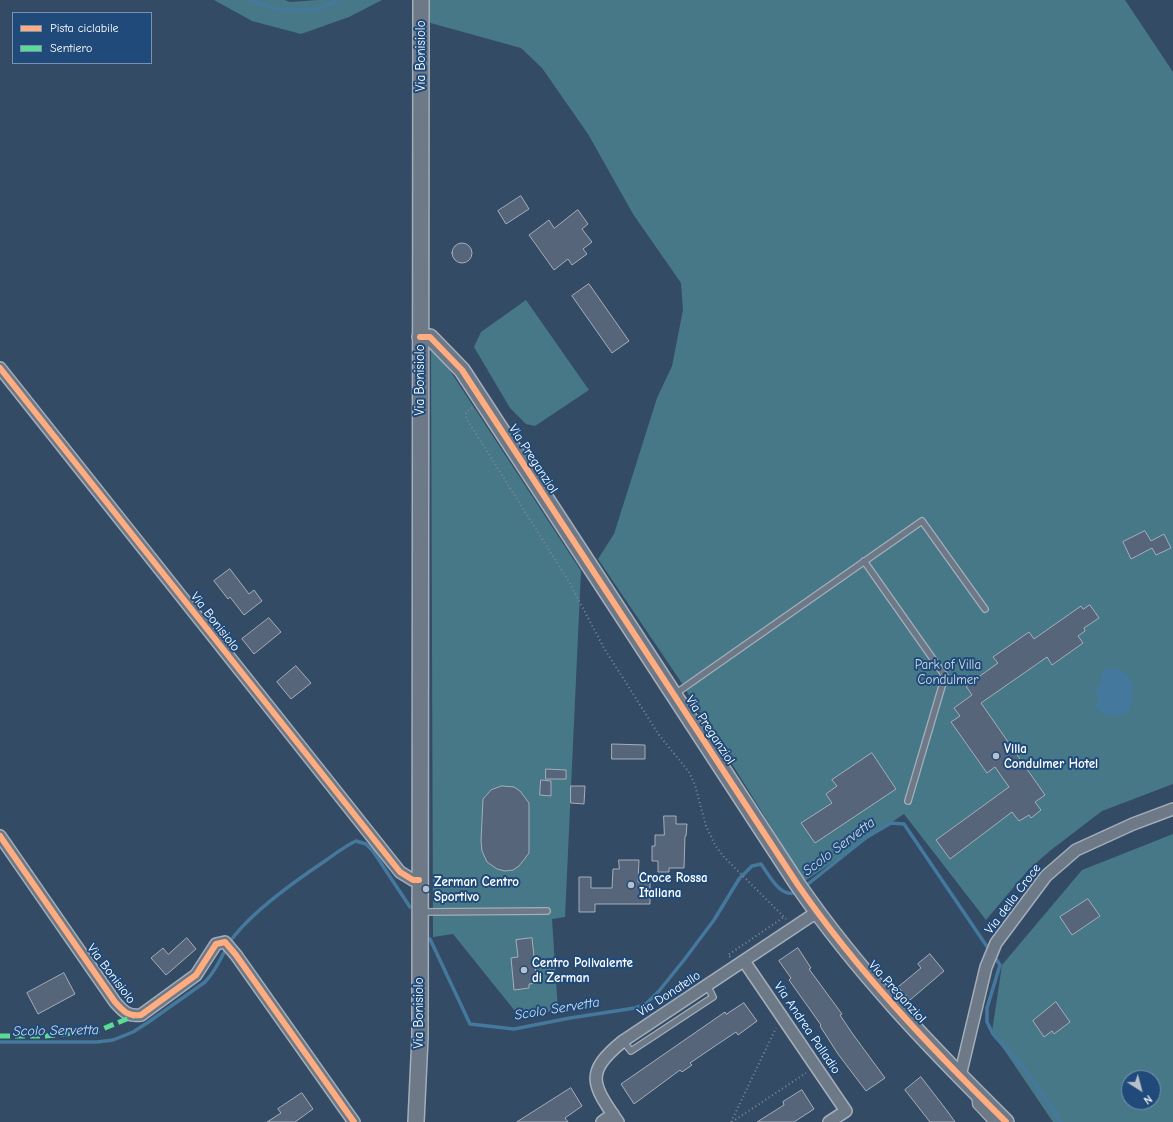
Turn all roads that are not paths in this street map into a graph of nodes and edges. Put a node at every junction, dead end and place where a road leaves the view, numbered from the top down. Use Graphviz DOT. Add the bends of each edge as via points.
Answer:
graph roads {
  1 [pos="421,0"];
  2 [pos="420,337"];
  3 [pos="0,368"];
  4 [pos="864,561"];
  5 [pos="985,610"];
  6 [pos="674,695"];
  7 [pos="908,801"];
  8 [pos="1173,809"];
  9 [pos="0,836"];
  10 [pos="419,880"];
  11 [pos="547,911"];
  12 [pos="419,912"];
  13 [pos="814,913"];
  14 [pos="744,961"];
  15 [pos="960,1076"];
  16 [pos="974,1090"];
  17 [pos="615,1118"];
  18 [pos="354,1122"];
  19 [pos="416,1122"];
  20 [pos="602,1122"];
  21 [pos="830,1122"];
  22 [pos="992,1122"];
  23 [pos="1006,1122"];
  1 -- 2 [label="main road, Via Bonisiolo"];
  2 -- 6 [label="main road, Via Preganziol" via="430,337 462,370"];
  2 -- 10 [label="main road, Via Bonisiolo"];
  3 -- 10 [label="street, Via Bonisiolo" via="400,872 413,880"];
  4 -- 5 [label="lane" via="922,521"];
  4 -- 6 [label="lane"];
  4 -- 7 [label="lane" via="945,676"];
  6 -- 13 [label="main road, Via Preganziol" via="801,889"];
  8 -- 15 [label="street, Via della Croce" via="1133,824 1071,854 1046,876 996,943 986,967"];
  9 -- 18 [label="street, Via Bonisiolo" via="115,1002 127,1014 141,1015 188,982 202,968 216,944 228,945"];
  10 -- 12 [label="main road, Via Bonisiolo"];
  11 -- 12 [label="lane"];
  12 -- 19 [label="main road, Via Bonisiolo" via="420,1037"];
  13 -- 14 [label="street, Via Donatello"];
  13 -- 15 [label="main road, Via Preganziol" via="892,1006"];
  14 -- 17 [label="street, Via Donatello" via="606,1054 596,1074 597,1085 600,1096"];
  14 -- 21 [label="street, Via Andrea Palladio" via="846,1111"];
  15 -- 16 [label="main road, Via Preganziol"];
  16 -- 22 [label="lane" via="976,1105"];
  16 -- 23 [label="main road, Via Preganziol"];
  17 -- 20 [label="street"];
}
